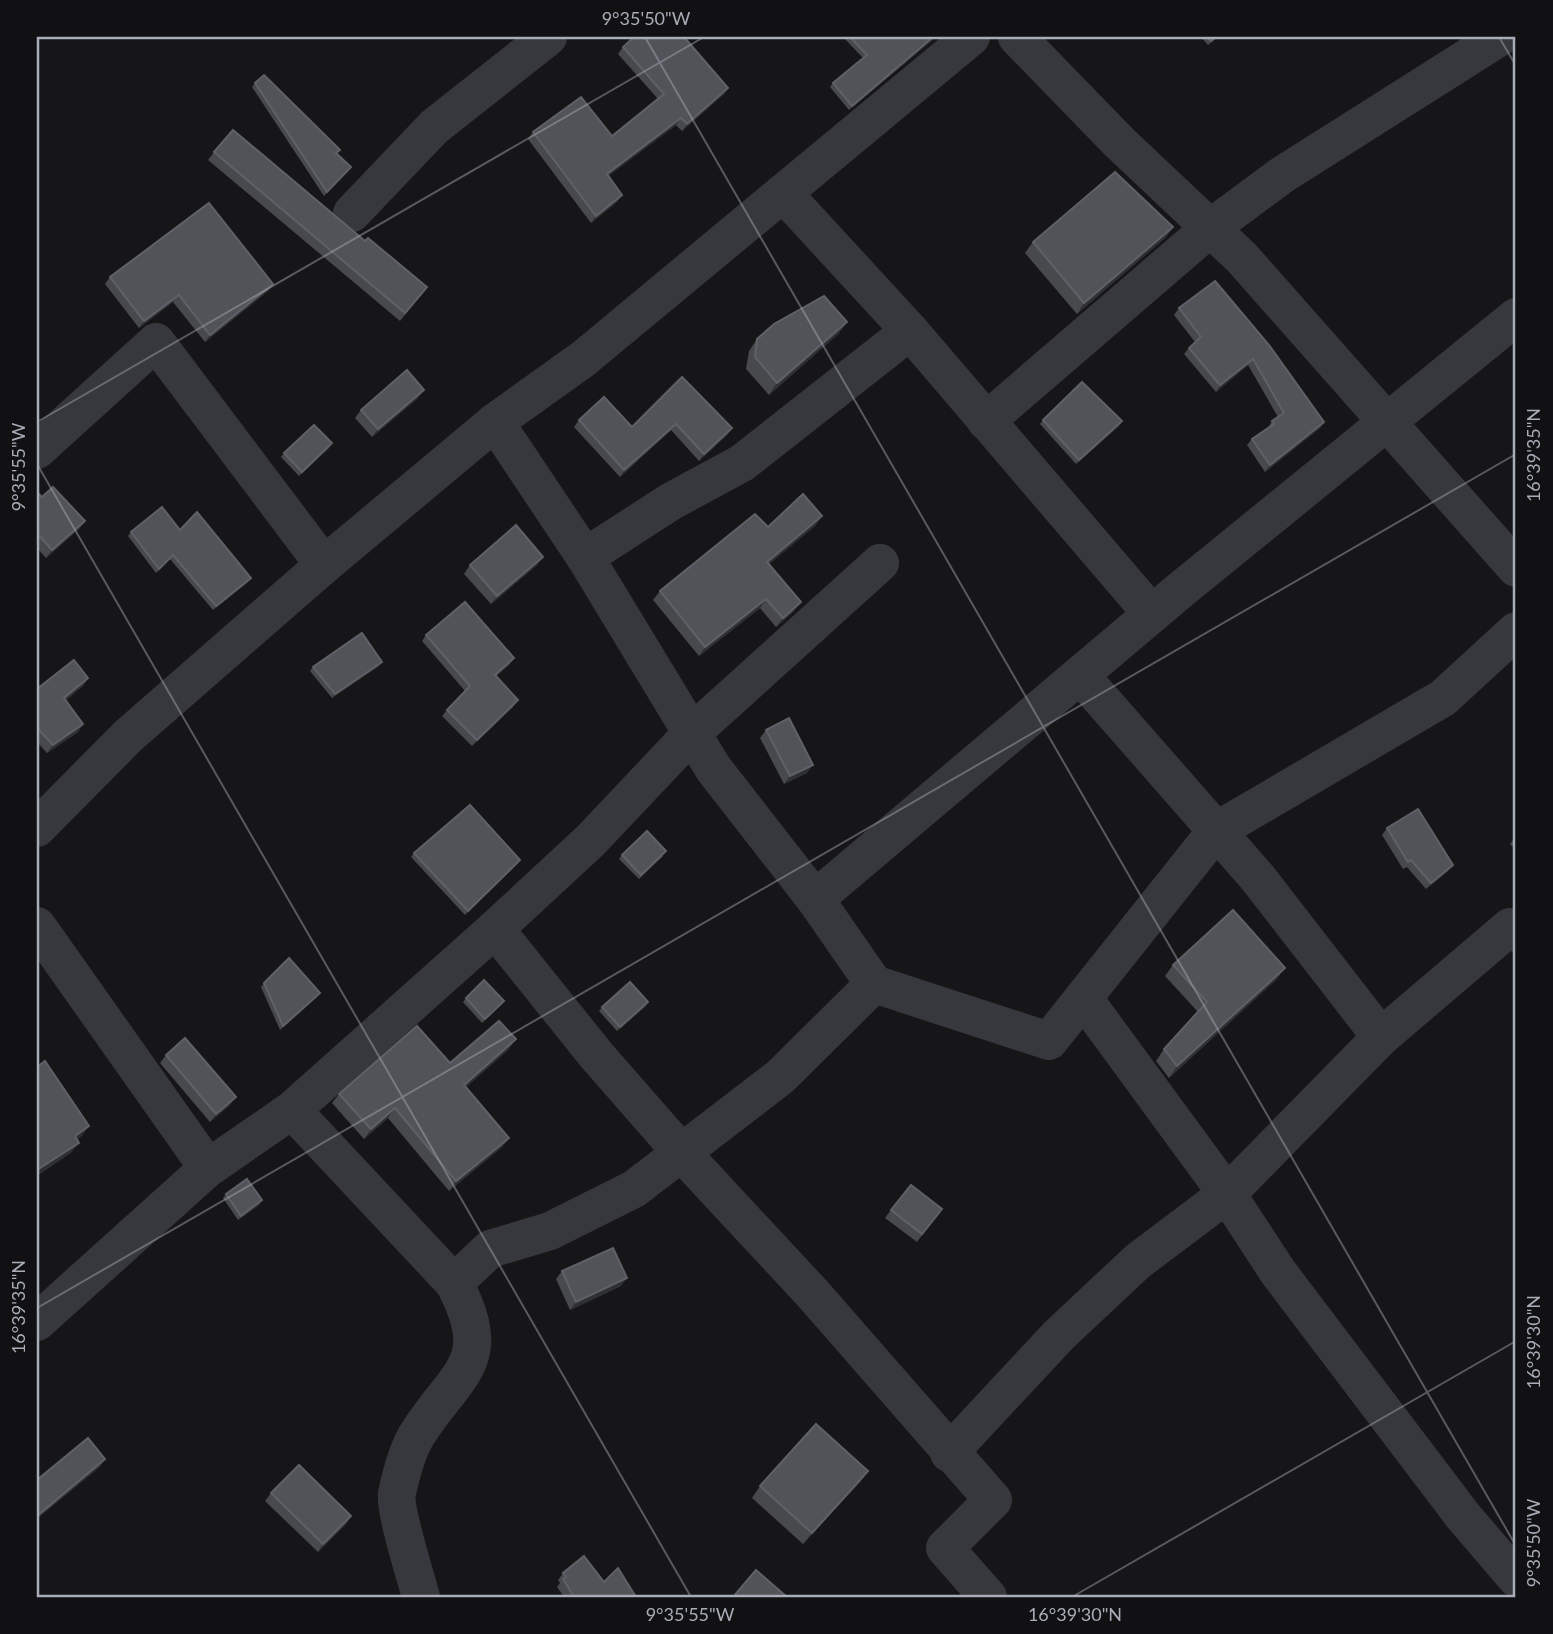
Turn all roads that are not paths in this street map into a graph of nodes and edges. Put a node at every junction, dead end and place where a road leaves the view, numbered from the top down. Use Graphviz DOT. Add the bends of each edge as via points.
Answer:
graph roads {
  1 [pos="548,37"];
  2 [pos="971,37"];
  3 [pos="1017,37"];
  4 [pos="1500,37"];
  5 [pos="783,194"];
  6 [pos="352,214"];
  7 [pos="1209,229"];
  8 [pos="1516,317"];
  9 [pos="910,331"];
  10 [pos="986,421"];
  11 [pos="495,422"];
  12 [pos="1386,422"];
  13 [pos="37,450"];
  14 [pos="585,557"];
  15 [pos="880,563"];
  16 [pos="324,565"];
  17 [pos="1516,568"];
  18 [pos="1152,614"];
  19 [pos="1516,631"];
  20 [pos="1080,675"];
  21 [pos="693,732"];
  22 [pos="37,828"];
  23 [pos="1216,831"];
  24 [pos="815,899"];
  25 [pos="37,926"];
  26 [pos="495,929"];
  27 [pos="1516,933"];
  28 [pos="874,984"];
  29 [pos="1084,999"];
  30 [pos="1381,1037"];
  31 [pos="292,1110"];
  32 [pos="681,1152"];
  33 [pos="208,1168"];
  34 [pos="1227,1194"];
  35 [pos="454,1283"];
  36 [pos="37,1322"];
  37 [pos="949,1453"];
  38 [pos="1516,1578"];
  39 [pos="421,1597"];
  40 [pos="988,1597"];
  1 -- 6 [label="street" via="434,127"];
  2 -- 5 [label="street"];
  3 -- 7 [label="street"];
  4 -- 7 [label="street" via="1282,175"];
  5 -- 9 [label="street"];
  5 -- 11 [label="street" via="583,359"];
  7 -- 10 [label="street"];
  7 -- 12 [label="street" via="1242,258"];
  8 -- 12 [label="street"];
  9 -- 10 [label="street"];
  9 -- 14 [label="street" via="742,463 670,502"];
  10 -- 18 [label="street"];
  11 -- 14 [label="street"];
  11 -- 16 [label="street"];
  12 -- 17 [label="street"];
  12 -- 18 [label="street"];
  13 -- 16 [label="street" via="156,342"];
  14 -- 21 [label="street"];
  15 -- 21 [label="street"];
  16 -- 22 [label="street" via="128,736"];
  18 -- 20 [label="street"];
  19 -- 23 [label="street" via="1443,698"];
  20 -- 23 [label="street"];
  20 -- 24 [label="street"];
  21 -- 24 [label="street" via="713,768"];
  21 -- 26 [label="street" via="591,840"];
  23 -- 29 [label="street"];
  23 -- 30 [label="street"];
  24 -- 28 [label="street"];
  25 -- 33 [label="street"];
  26 -- 31 [label="street"];
  26 -- 32 [label="street"];
  27 -- 30 [label="street" via="1510,927"];
  28 -- 29 [label="street" via="1049,1041"];
  28 -- 32 [label="street" via="780,1077"];
  29 -- 34 [label="street"];
  30 -- 34 [label="street"];
  31 -- 33 [label="street"];
  31 -- 35 [label="street"];
  32 -- 35 [label="street" via="634,1189 587,1215 490,1249"];
  32 -- 37 [label="street" via="813,1294"];
  33 -- 36 [label="street"];
  34 -- 37 [label="street" via="1138,1261 1059,1335"];
  34 -- 38 [label="street" via="1286,1283 1463,1516"];
  35 -- 39 [label="street" via="468,1310 475,1347 455,1386 416,1435 396,1497"];
  37 -- 40 [label="street" via="993,1500 945,1548"];
}
